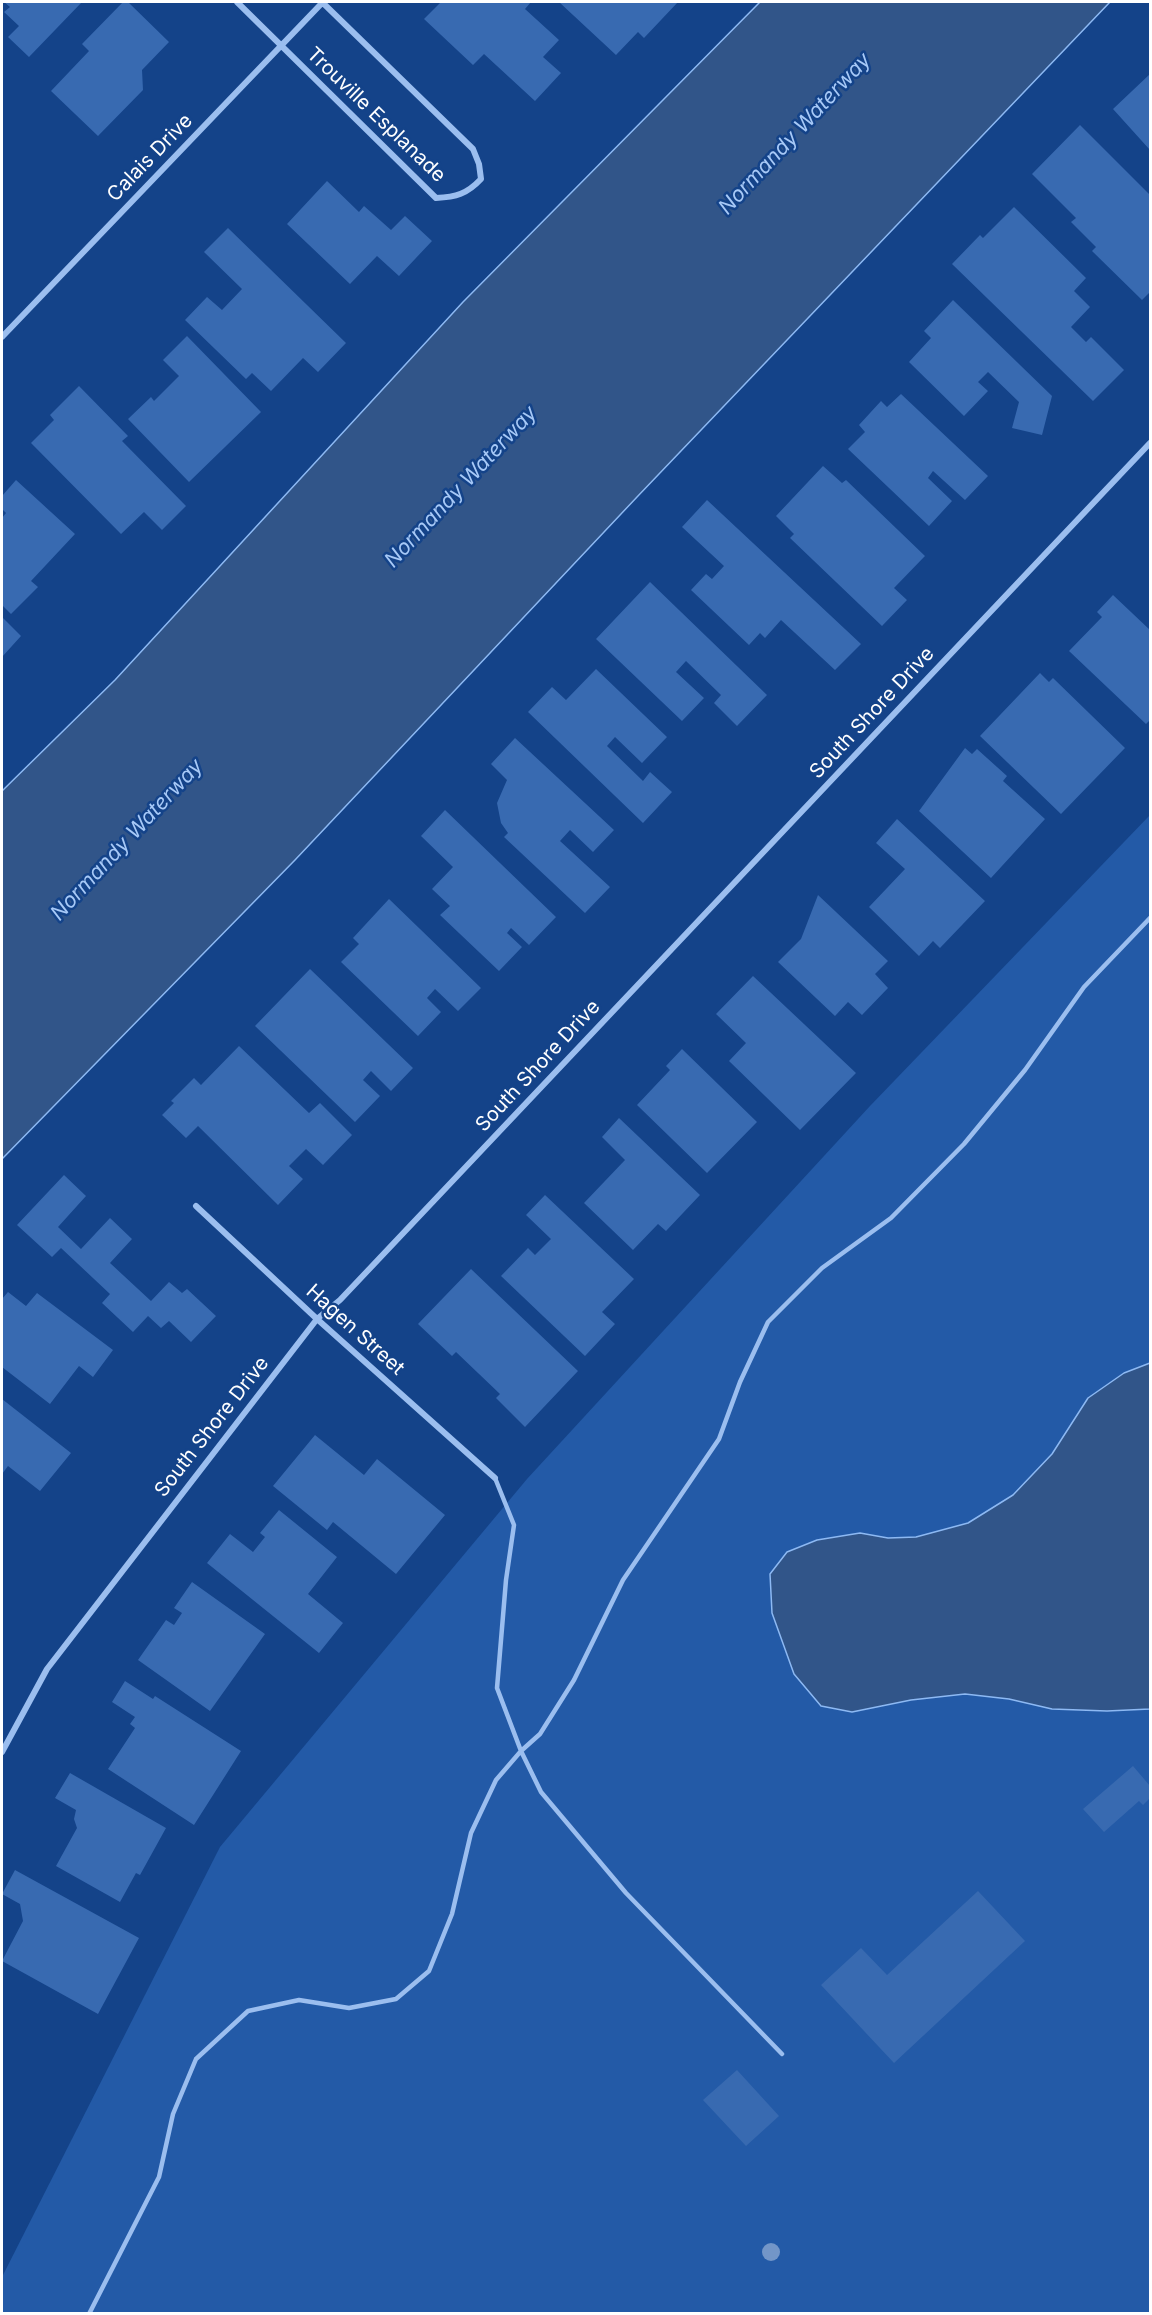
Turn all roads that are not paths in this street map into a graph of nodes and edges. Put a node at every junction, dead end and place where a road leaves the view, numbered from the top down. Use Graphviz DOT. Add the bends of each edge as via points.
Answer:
graph roads {
  1 [pos="237,2"];
  2 [pos="323,2"];
  3 [pos="281,46"];
  4 [pos="2,337"];
  5 [pos="1150,443"];
  6 [pos="1150,918"];
  7 [pos="196,1206"];
  8 [pos="317,1319"];
  9 [pos="495,1478"];
  10 [pos="521,1751"];
  11 [pos="2,1752"];
  12 [pos="782,2054"];
  13 [pos="90,2313"];
  1 -- 3 [label="street, Trouville Esplanade"];
  2 -- 3 [label="street, Calais Drive"];
  2 -- 3 [label="street, Trouville Esplanade" via="472,149 481,178 470,190 455,197 436,198"];
  3 -- 4 [label="street, Calais Drive"];
  5 -- 8 [label="street, South Shore Drive" via="348,1292"];
  6 -- 10 [label="lane" via="1084,987 1025,1070 964,1144 891,1218 822,1268 768,1322 719,1439 623,1580 574,1680 540,1734"];
  7 -- 8 [label="street, Hagen Street"];
  8 -- 9 [label="street, Hagen Street"];
  8 -- 11 [label="street, South Shore Drive" via="47,1669"];
  9 -- 10 [label="lane" via="514,1525 497,1688"];
  10 -- 12 [label="lane" via="541,1791 626,1893"];
  10 -- 13 [label="lane" via="496,1780 471,1833 452,1914 429,1971 396,1999 349,2008 299,2001 248,2011 196,2059 173,2114 159,2177"];
}
